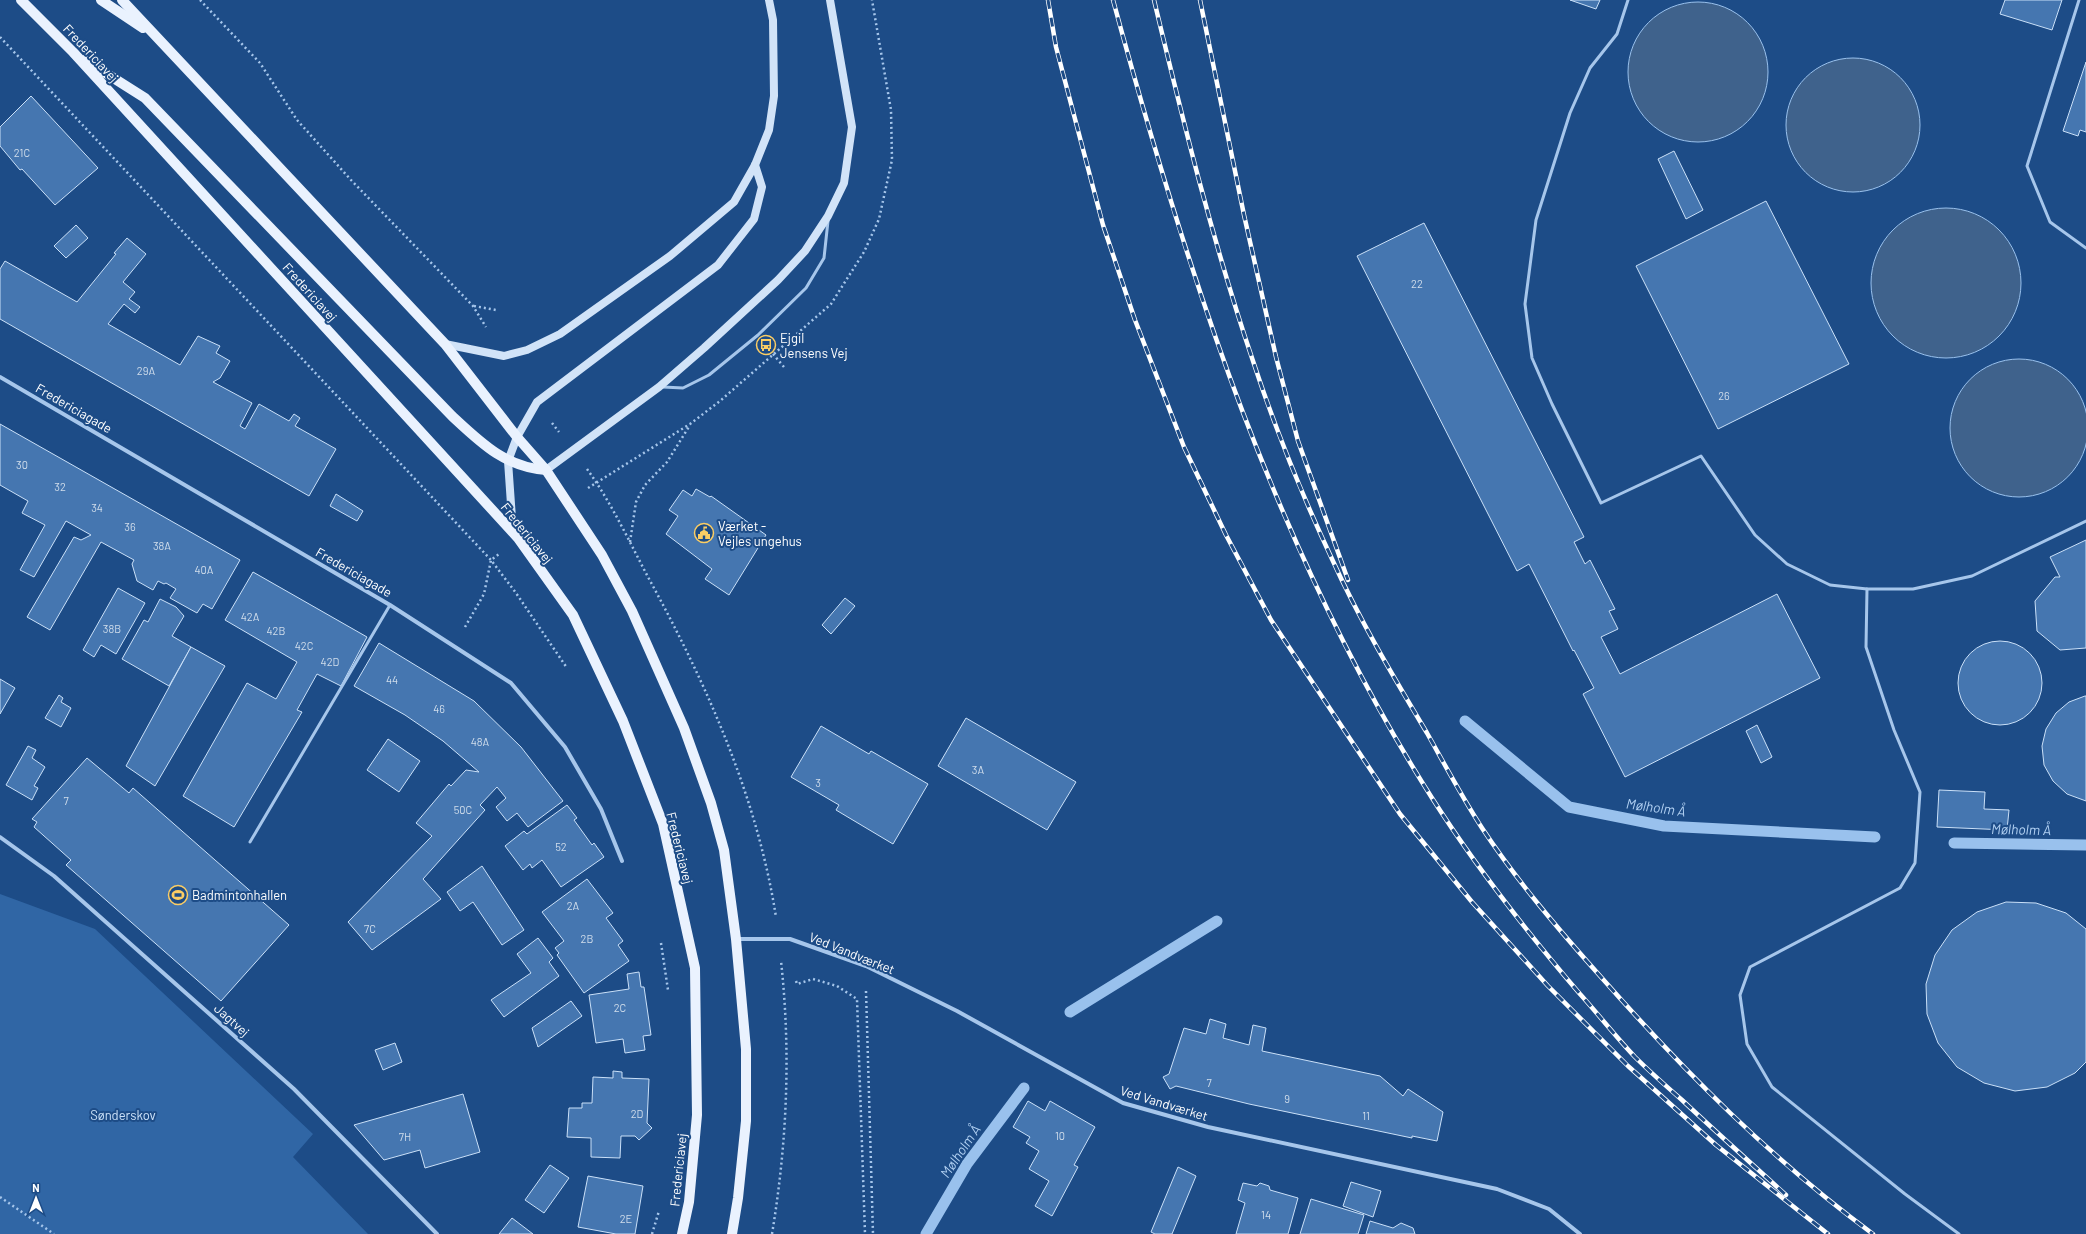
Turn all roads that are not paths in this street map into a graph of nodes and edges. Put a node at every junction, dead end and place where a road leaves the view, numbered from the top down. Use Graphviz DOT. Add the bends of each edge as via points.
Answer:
graph roads {
  1 [pos="20,0"];
  2 [pos="101,0"];
  3 [pos="122,0"];
  4 [pos="769,0"];
  5 [pos="830,0"];
  6 [pos="1628,0"];
  7 [pos="2080,0"];
  8 [pos="158,38"];
  9 [pos="73,52"];
  10 [pos="755,165"];
  11 [pos="828,216"];
  12 [pos="2086,248"];
  13 [pos="445,344"];
  14 [pos="0,377"];
  15 [pos="659,387"];
  16 [pos="517,437"];
  17 [pos="508,461"];
  18 [pos="546,470"];
  19 [pos="2086,521"];
  20 [pos="516,535"];
  21 [pos="1867,589"];
  22 [pos="390,604"];
  23 [pos="0,837"];
  24 [pos="250,842"];
  25 [pos="622,861"];
  26 [pos="736,940"];
  27 [pos="437,1234"];
  28 [pos="682,1234"];
  29 [pos="732,1234"];
  30 [pos="1580,1234"];
  31 [pos="1959,1234"];
  1 -- 9 [label="main road, Fredericiavej"];
  2 -- 8 [label="main road"];
  3 -- 8 [label="main road"];
  4 -- 10 [label="main road" via="773,20 774,96 769,130"];
  5 -- 11 [label="main road" via="852,127 844,183"];
  6 -- 21 [label="lane" via="1617,34 1590,68 1573,107 1536,220 1525,304 1532,358 1601,503 1701,456 1755,535 1787,564 1830,585"];
  7 -- 12 [label="lane" via="2027,166 2050,222"];
  8 -- 13 [label="main road"];
  9 -- 17 [label="main road" via="145,98 452,416 480,442"];
  9 -- 20 [label="main road, Fredericiavej"];
  10 -- 13 [label="main road" via="734,202 670,256 560,334 527,350 504,356"];
  10 -- 16 [label="main road" via="762,187 754,218 718,265 536,402"];
  11 -- 15 [label="main road" via="805,251 778,280"];
  11 -- 15 [label="lane" via="824,258 806,288 758,335 709,375 683,388"];
  13 -- 16 [label="main road"];
  14 -- 22 [label="street, Fredericiagade"];
  15 -- 18 [label="main road"];
  16 -- 17 [label="main road"];
  16 -- 18 [label="main road"];
  17 -- 18 [label="main road" via="528,468"];
  17 -- 20 [label="main road"];
  18 -- 26 [label="main road" via="602,555 632,611 684,728 711,803 724,850"];
  19 -- 21 [label="lane" via="1972,576 1913,589"];
  20 -- 28 [label="main road, Fredericiavej" via="573,615 623,721 663,824 695,968 697,1115 689,1202"];
  21 -- 31 [label="lane" via="1866,647 1894,730 1920,792 1915,863 1900,888 1750,967 1740,995 1747,1044 1772,1088"];
  22 -- 24 [label="lane"];
  22 -- 25 [label="street, Fredericiagade" via="511,683 565,747 601,809"];
  23 -- 27 [label="street, Jagtvej" via="54,876 294,1089"];
  26 -- 29 [label="main road" via="746,1049 746,1121"];
  26 -- 30 [label="street, Ved Vandværket" via="790,940 866,966 958,1011 1123,1103 1208,1127 1496,1189 1549,1209"];
}
